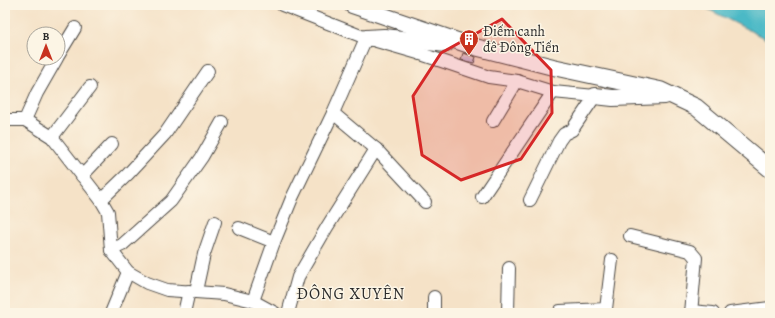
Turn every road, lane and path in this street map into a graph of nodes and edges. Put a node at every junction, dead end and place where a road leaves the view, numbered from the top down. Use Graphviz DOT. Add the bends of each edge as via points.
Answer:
graph roads {
  1 [pos="282,5"];
  2 [pos="352,5"];
  3 [pos="75,28"];
  4 [pos="366,38"];
  5 [pos="66,42"];
  6 [pos="475,47"];
  7 [pos="52,66"];
  8 [pos="208,71"];
  9 [pos="517,81"];
  10 [pos="90,87"];
  11 [pos="553,92"];
  12 [pos="595,96"];
  13 [pos="674,96"];
  14 [pos="333,113"];
  15 [pos="5,120"];
  16 [pos="25,120"];
  17 [pos="492,121"];
  18 [pos="222,122"];
  19 [pos="52,137"];
  20 [pos="112,144"];
  21 [pos="376,149"];
  22 [pos="770,170"];
  23 [pos="82,176"];
  24 [pos="482,197"];
  25 [pos="101,200"];
  26 [pos="530,200"];
  27 [pos="425,202"];
  28 [pos="214,222"];
  29 [pos="239,228"];
  30 [pos="630,236"];
  31 [pos="274,242"];
  32 [pos="111,250"];
  33 [pos="612,260"];
  34 [pos="508,268"];
  35 [pos="128,272"];
  36 [pos="193,291"];
  37 [pos="434,297"];
  38 [pos="253,301"];
  39 [pos="770,308"];
  40 [pos="691,312"];
  41 [pos="112,313"];
  42 [pos="184,313"];
  43 [pos="275,313"];
  44 [pos="288,313"];
  45 [pos="434,313"];
  46 [pos="508,313"];
  47 [pos="560,313"];
  48 [pos="713,313"];
  49 [pos="730,313"];
  1 -- 4 [label="street"];
  2 -- 6 [label="main road"];
  3 -- 5 [label="street"];
  4 -- 6 [label="main road" via="384,37"];
  4 -- 9 [label="street" via="489,77"];
  4 -- 14 [label="street"];
  6 -- 13 [label="main road" via="553,67 647,86"];
  7 -- 16 [label="street"];
  8 -- 25 [label="street" via="164,134"];
  9 -- 11 [label="street"];
  9 -- 17 [label="street"];
  10 -- 19 [label="street"];
  11 -- 12 [label="street"];
  11 -- 24 [label="street"];
  12 -- 13 [label="main road"];
  12 -- 26 [label="street" via="572,130 564,134 559,141"];
  13 -- 22 [label="main road" via="696,107"];
  14 -- 21 [label="street"];
  14 -- 31 [label="street"];
  15 -- 16 [label="street"];
  16 -- 19 [label="street"];
  18 -- 32 [label="street" via="202,157 171,201 122,245"];
  19 -- 23 [label="street"];
  20 -- 23 [label="street"];
  21 -- 27 [label="street"];
  21 -- 44 [label="street" via="298,277"];
  23 -- 25 [label="street"];
  25 -- 32 [label="street" via="108,212"];
  28 -- 36 [label="street"];
  29 -- 31 [label="street"];
  30 -- 40 [label="street" via="690,251 696,258"];
  31 -- 38 [label="street"];
  32 -- 35 [label="street"];
  33 -- 47 [label="street" via="606,309"];
  34 -- 46 [label="street"];
  35 -- 36 [label="street" via="147,283 167,290"];
  35 -- 41 [label="street"];
  36 -- 38 [label="street" via="224,294"];
  36 -- 42 [label="street"];
  37 -- 45 [label="street"];
  38 -- 43 [label="street"];
  39 -- 49 [label="street"];
  40 -- 48 [label="street"];
}
